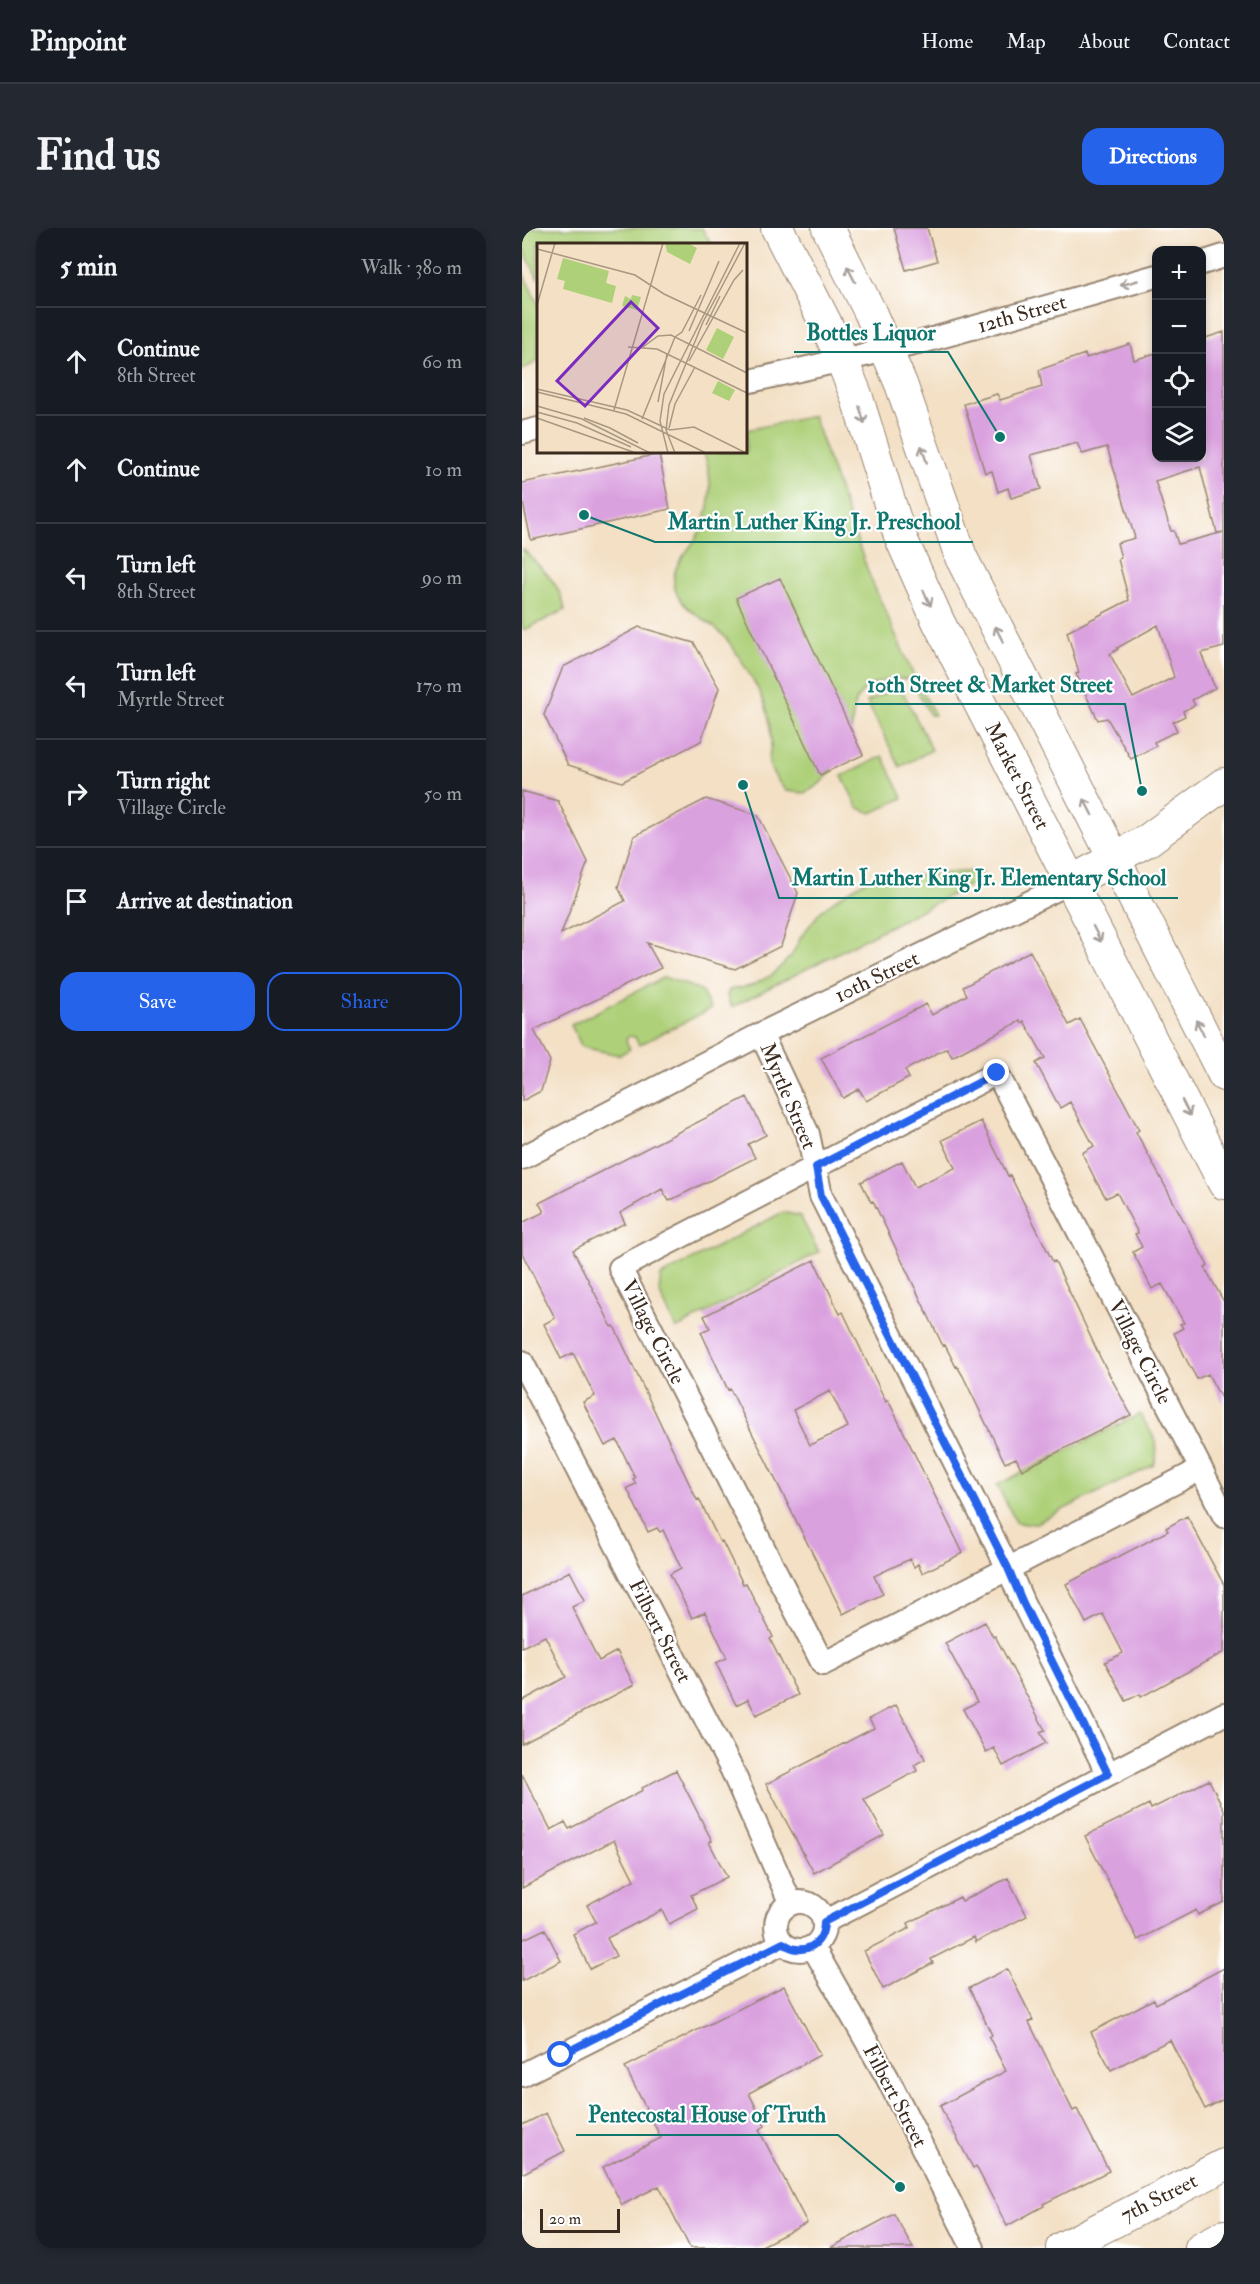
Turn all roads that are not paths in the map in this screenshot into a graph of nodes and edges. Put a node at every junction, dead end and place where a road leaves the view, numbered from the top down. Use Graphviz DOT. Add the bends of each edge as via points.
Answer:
graph roads {
  1 [pos="777,228"];
  2 [pos="828,228"];
  3 [pos="1224,256"];
  4 [pos="1206,262"];
  5 [pos="1152,277"];
  6 [pos="887,350"];
  7 [pos="842,360"];
  8 [pos="747,382"];
  9 [pos="537,429"];
  10 [pos="522,433"];
  11 [pos="1224,784"];
  12 [pos="1114,860"];
  13 [pos="1071,882"];
  14 [pos="761,1034"];
  15 [pos="1224,1075"];
  16 [pos="522,1158"];
  17 [pos="816,1167"];
  18 [pos="1224,1183"];
  19 [pos="522,1362"];
  20 [pos="1200,1469"];
  21 [pos="1224,1516"];
  22 [pos="1008,1568"];
  23 [pos="1224,1714"];
  24 [pos="1108,1774"];
  25 [pos="791,1904"];
  26 [pos="824,1922"];
  27 [pos="783,1943"];
  28 [pos="813,1947"];
  29 [pos="522,2075"];
  30 [pos="1224,2165"];
  31 [pos="1224,2236"];
  32 [pos="973,2248"];
  33 [pos="1062,2248"];
  34 [pos="1201,2248"];
  1 -- 7 [label="main road, Market Street"];
  6 -- 2 [label="main road, one-way"];
  3 -- 4 [label="street"];
  5 -- 6 [label="street, 12th Street, one-way"];
  6 -- 7 [label="street, 12th Street"];
  12 -- 6 [label="main road, one-way" via="961,557"];
  7 -- 8 [label="street, 12th Street"];
  7 -- 13 [label="main road, Market Street, one-way" via="918,579"];
  9 -- 10 [label="street"];
  11 -- 12 [label="main road, 10th Street"];
  12 -- 13 [label="main road, 10th Street"];
  15 -- 12 [label="main road, one-way"];
  13 -- 14 [label="street, 10th Street"];
  13 -- 18 [label="main road, Market Street, one-way"];
  14 -- 16 [label="street, 10th Street"];
  14 -- 17 [label="street, Myrtle Street" via="808,1134"];
  17 -- 20 [label="street, Village Circle" via="997,1073"];
  17 -- 22 [label="street, Myrtle Street" via="821,1196"];
  17 -- 22 [label="street, Village Circle" via="620,1268 823,1664"];
  19 -- 25 [label="street, Filbert Street" via="732,1770"];
  20 -- 21 [label="street, Village Circle"];
  20 -- 22 [label="street, Village Circle"];
  22 -- 24 [label="street, Myrtle Street"];
  23 -- 24 [label="street"];
  24 -- 26 [label="street"];
  25 -- 26 [label="street" via="812,1905"];
  25 -- 27 [label="street" via="779,1914 777,1922 778,1937"];
  26 -- 28 [label="street" via="822,1936"];
  27 -- 28 [label="street" via="797,1950"];
  27 -- 29 [label="street"];
  28 -- 32 [label="street, Filbert Street" via="887,2078"];
  30 -- 33 [label="main road, 7th Street"];
  31 -- 34 [label="main road"];
}
